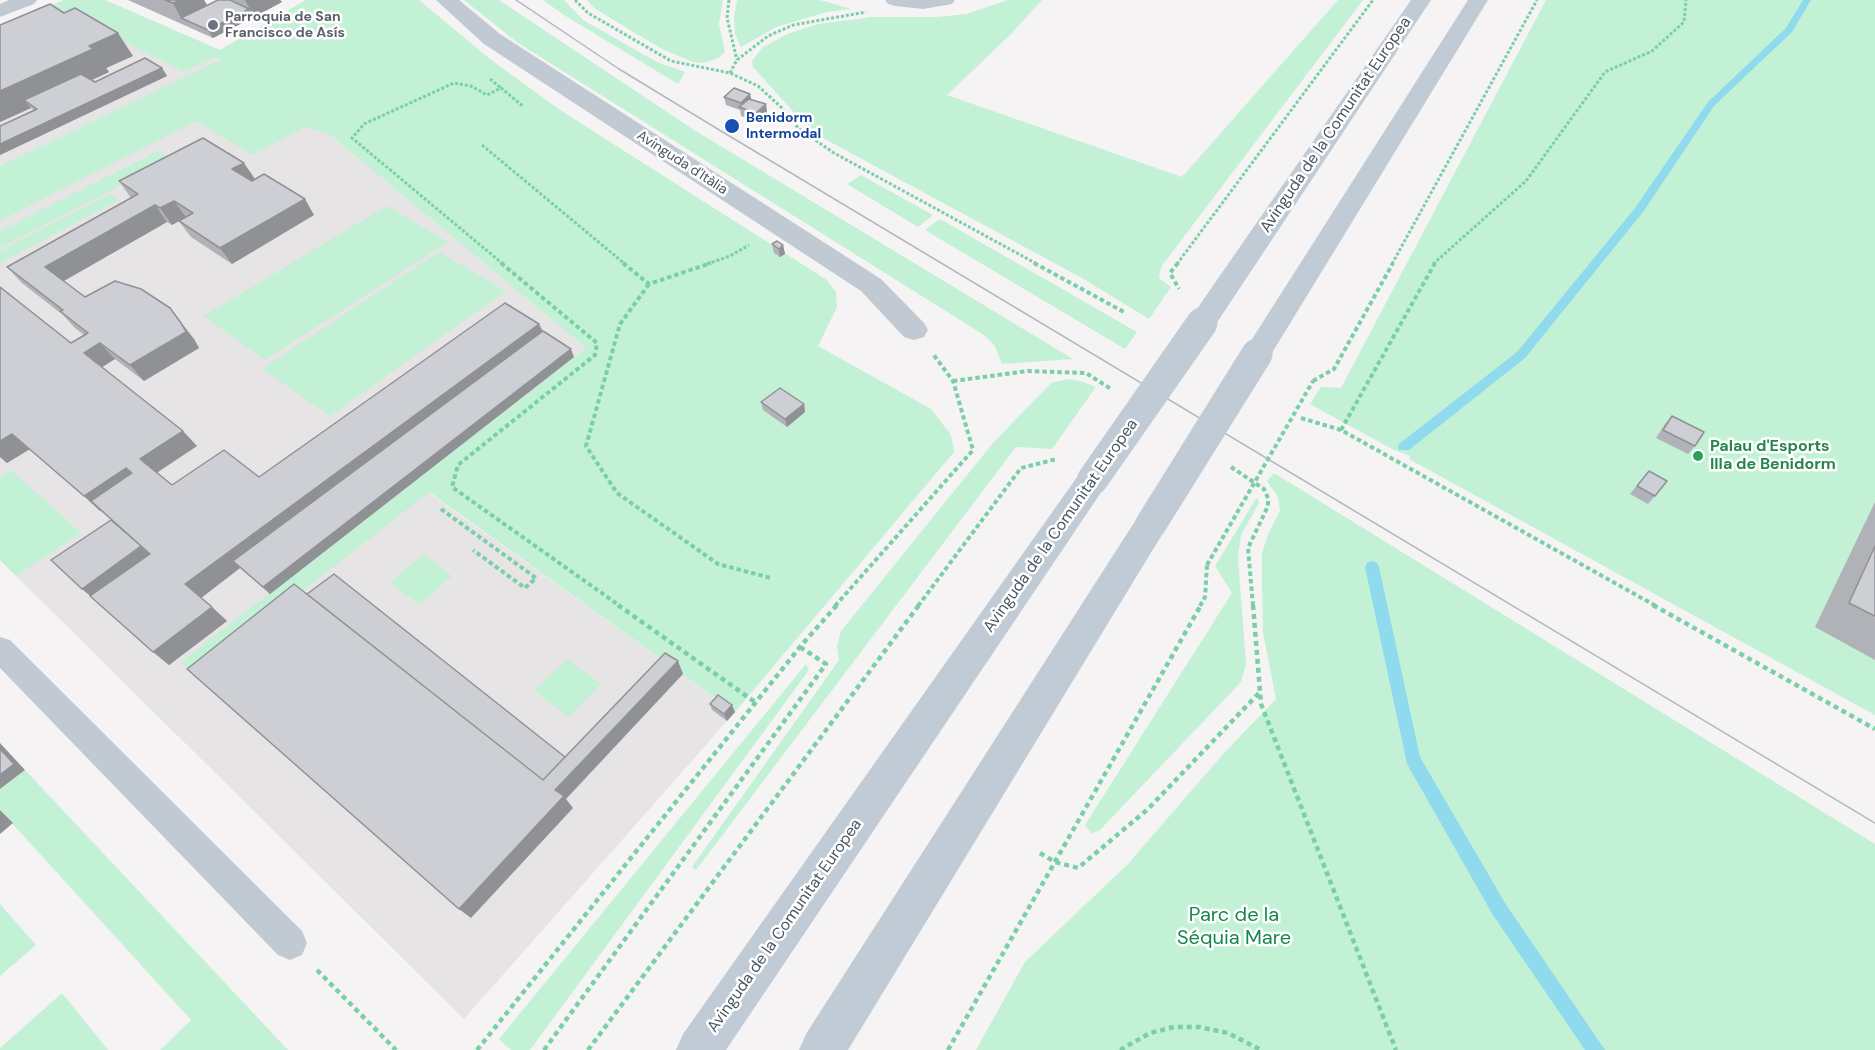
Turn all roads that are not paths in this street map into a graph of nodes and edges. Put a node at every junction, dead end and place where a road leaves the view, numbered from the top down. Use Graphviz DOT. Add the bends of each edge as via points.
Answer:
graph roads {
  1 [pos="27,0"];
  2 [pos="446,0"];
  3 [pos="896,0"];
  4 [pos="945,0"];
  5 [pos="1421,0"];
  6 [pos="1478,0"];
  7 [pos="0,11"];
  8 [pos="914,330"];
  9 [pos="0,649"];
  10 [pos="290,943"];
  11 [pos="699,1050"];
  12 [pos="822,1050"];
  1 -- 7 [label="street"];
  2 -- 8 [label="street, Avinguda d'Itàlia" via="492,39 871,285"];
  3 -- 4 [label="street"];
  5 -- 11 [label="main road, Avinguda de la Comunitat Europea, bridge"];
  6 -- 12 [label="main road, bridge"];
  9 -- 10 [label="lane"];
}
